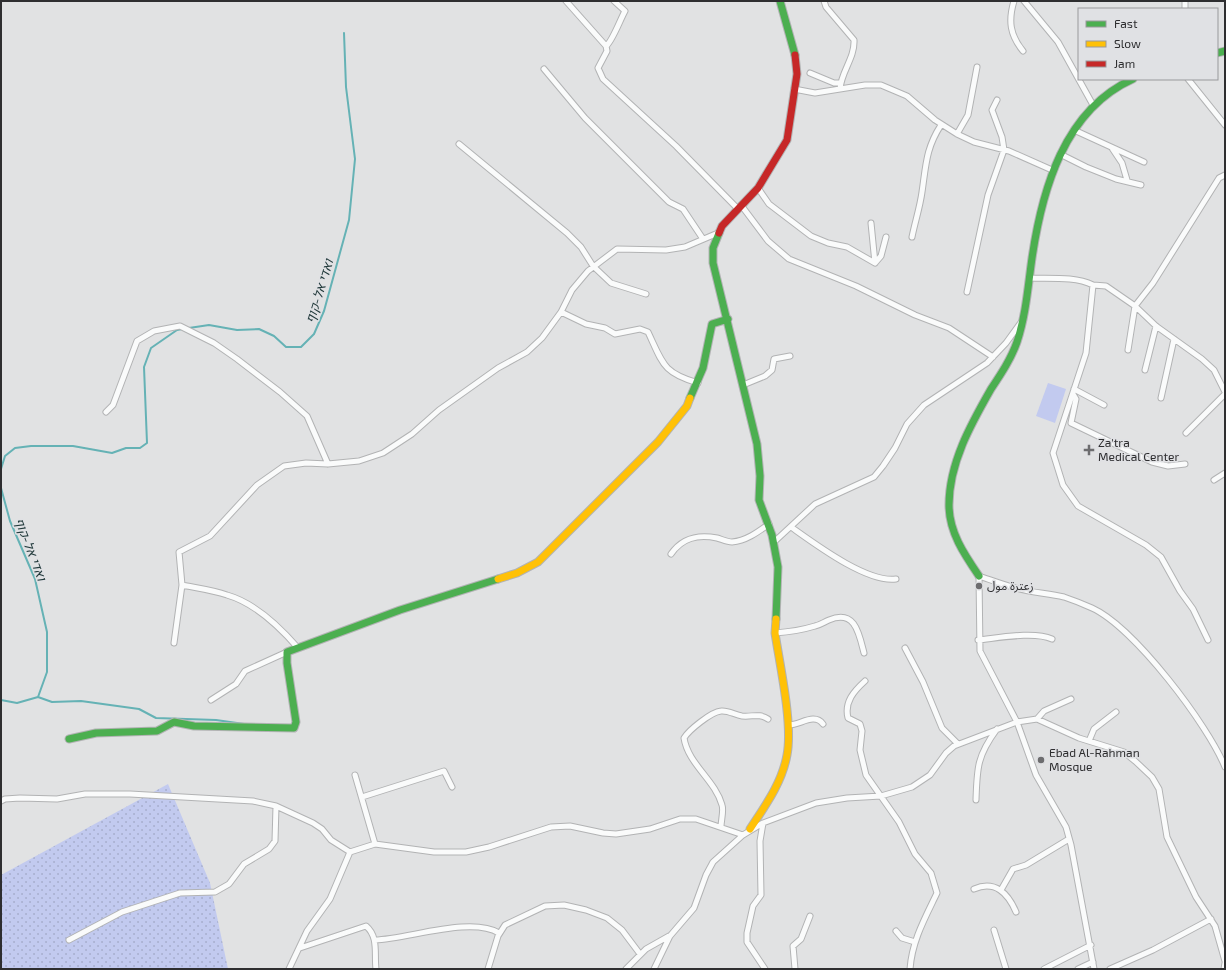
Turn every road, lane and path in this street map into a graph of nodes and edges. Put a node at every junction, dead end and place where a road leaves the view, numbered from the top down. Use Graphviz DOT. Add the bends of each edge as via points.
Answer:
graph roads {
  1 [pos="566,1"];
  2 [pos="614,1"];
  3 [pos="780,1"];
  4 [pos="824,1"];
  5 [pos="1014,1"];
  6 [pos="1024,1"];
  7 [pos="606,46"];
  8 [pos="1023,51"];
  9 [pos="977,68"];
  10 [pos="544,69"];
  11 [pos="810,73"];
  12 [pos="1078,78"];
  13 [pos="1079,80"];
  14 [pos="1131,80"];
  15 [pos="1189,80"];
  16 [pos="840,83"];
  17 [pos="794,89"];
  18 [pos="840,89"];
  19 [pos="997,100"];
  20 [pos="1093,105"];
  21 [pos="942,125"];
  22 [pos="1225,125"];
  23 [pos="1074,130"];
  24 [pos="957,134"];
  25 [pos="459,144"];
  26 [pos="1112,148"];
  27 [pos="1004,150"];
  28 [pos="1060,154"];
  29 [pos="1144,162"];
  30 [pos="1052,170"];
  31 [pos="1225,175"];
  32 [pos="1128,180"];
  33 [pos="1141,185"];
  34 [pos="758,188"];
  35 [pos="740,207"];
  36 [pos="871,223"];
  37 [pos="718,233"];
  38 [pos="886,237"];
  39 [pos="912,237"];
  40 [pos="703,239"];
  41 [pos="875,263"];
  42 [pos="593,266"];
  43 [pos="1029,278"];
  44 [pos="1093,285"];
  45 [pos="967,292"];
  46 [pos="646,294"];
  47 [pos="1135,306"];
  48 [pos="561,312"];
  49 [pos="728,319"];
  50 [pos="1024,319"];
  51 [pos="1156,326"];
  52 [pos="1174,339"];
  53 [pos="1128,350"];
  54 [pos="790,356"];
  55 [pos="993,357"];
  56 [pos="1145,370"];
  57 [pos="698,383"];
  58 [pos="743,385"];
  59 [pos="1074,392"];
  60 [pos="1225,393"];
  61 [pos="1161,398"];
  62 [pos="1104,405"];
  63 [pos="106,412"];
  64 [pos="1186,433"];
  65 [pos="328,464"];
  66 [pos="1185,464"];
  67 [pos="1225,473"];
  68 [pos="1214,480"];
  69 [pos="768,524"];
  70 [pos="791,527"];
  71 [pos="774,542"];
  72 [pos="671,554"];
  73 [pos="979,576"];
  74 [pos="896,579"];
  75 [pos="182,585"];
  76 [pos="775,633"];
  77 [pos="1052,639"];
  78 [pos="978,640"];
  79 [pos="1208,640"];
  80 [pos="174,643"];
  81 [pos="298,648"];
  82 [pos="905,648"];
  83 [pos="287,652"];
  84 [pos="864,653"];
  85 [pos="865,681"];
  86 [pos="1071,699"];
  87 [pos="211,700"];
  88 [pos="1116,712"];
  89 [pos="768,719"];
  90 [pos="1037,719"];
  91 [pos="1017,722"];
  92 [pos="823,724"];
  93 [pos="788,725"];
  94 [pos="998,728"];
  95 [pos="69,739"];
  96 [pos="1089,741"];
  97 [pos="958,744"];
  98 [pos="1225,768"];
  99 [pos="355,775"];
  100 [pos="452,787"];
  101 [pos="881,796"];
  102 [pos="362,798"];
  103 [pos="976,800"];
  104 [pos="1,801"];
  105 [pos="276,806"];
  106 [pos="763,823"];
  107 [pos="721,827"];
  108 [pos="750,829"];
  109 [pos="743,835"];
  110 [pos="1069,839"];
  111 [pos="375,844"];
  112 [pos="350,852"];
  113 [pos="974,889"];
  114 [pos="1001,890"];
  115 [pos="1016,912"];
  116 [pos="810,916"];
  117 [pos="1211,918"];
  118 [pos="994,930"];
  119 [pos="896,931"];
  120 [pos="499,933"];
  121 [pos="670,936"];
  122 [pos="69,940"];
  123 [pos="375,940"];
  124 [pos="915,942"];
  125 [pos="1091,945"];
  126 [pos="300,948"];
  127 [pos="640,954"];
  128 [pos="1093,962"];
  129 [pos="1225,962"];
  130 [pos="289,969"];
  131 [pos="376,969"];
  132 [pos="488,969"];
  133 [pos="626,969"];
  134 [pos="654,969"];
  135 [pos="765,969"];
  136 [pos="795,969"];
  137 [pos="910,969"];
  138 [pos="1006,969"];
  139 [pos="1044,969"];
  140 [pos="1078,969"];
  141 [pos="1094,969"];
  142 [pos="1110,969"];
  143 [pos="1224,969"];
  1 -- 7 [label="street"];
  2 -- 7 [label="street" via="625,11 610,43"];
  3 -- 17 [label="street" via="796,58 798,74"];
  4 -- 16 [label="street" via="826,7 850,32 854,40 854,49"];
  5 -- 8 [label="street" via="1010,29"];
  6 -- 12 [label="street" via="1058,42"];
  7 -- 35 [label="street" via="607,51 598,68 604,80"];
  9 -- 24 [label="street" via="968,115"];
  10 -- 40 [label="street" via="585,118 669,202 683,209"];
  11 -- 16 [label="street" via="834,84"];
  13 -- 20 [label="street"];
  14 -- 20 [label="street" via="1111,90"];
  15 -- 22 [label="street"];
  16 -- 18 [label="street"];
  17 -- 18 [label="street" via="815,93"];
  17 -- 34 [label="street" via="787,140"];
  18 -- 21 [label="street" via="881,85 907,96"];
  19 -- 27 [label="street" via="992,110"];
  20 -- 23 [label="street"];
  21 -- 24 [label="street"];
  21 -- 39 [label="street" via="932,138 925,160 922,193"];
  23 -- 26 [label="street"];
  23 -- 28 [label="street"];
  24 -- 27 [label="street" via="974,142"];
  25 -- 42 [label="street" via="567,233 582,247"];
  26 -- 29 [label="street" via="1122,150"];
  26 -- 32 [label="street" via="1122,163"];
  27 -- 30 [label="street"];
  27 -- 45 [label="street" via="988,195"];
  28 -- 30 [label="street"];
  28 -- 32 [label="street" via="1116,179"];
  30 -- 43 [label="street" via="1044,195"];
  31 -- 47 [label="street" via="1219,178 1153,283"];
  32 -- 33 [label="street"];
  34 -- 35 [label="street"];
  34 -- 41 [label="street" via="769,204 810,236 828,244 848,247"];
  35 -- 37 [label="street"];
  35 -- 55 [label="street" via="768,241 789,259 949,328"];
  36 -- 41 [label="street"];
  37 -- 40 [label="street"];
  37 -- 49 [label="street" via="713,248 713,263"];
  38 -- 41 [label="street" via="881,256"];
  40 -- 42 [label="street" via="685,248 618,249"];
  42 -- 46 [label="street" via="611,283"];
  42 -- 48 [label="street" via="572,290"];
  43 -- 44 [label="street" via="1073,280"];
  43 -- 50 [label="street"];
  44 -- 47 [label="street" via="1106,286"];
  44 -- 59 [label="street" via="1086,354"];
  47 -- 51 [label="street"];
  47 -- 53 [label="street"];
  48 -- 57 [label="street" via="615,334 640,329 648,332 664,366 678,377"];
  48 -- 65 [label="street" via="542,338 527,352 498,368 383,453 359,461"];
  49 -- 57 [label="street" via="712,324"];
  49 -- 58 [label="street"];
  50 -- 55 [label="street"];
  50 -- 73 [label="street" via="1016,344 962,443 949,492 951,521 955,534 970,565"];
  51 -- 52 [label="street"];
  51 -- 56 [label="street"];
  52 -- 60 [label="street" via="1214,370"];
  52 -- 61 [label="street"];
  54 -- 58 [label="street" via="774,359 772,370 765,376"];
  55 -- 70 [label="street" via="915,413 874,477 815,504"];
  57 -- 81 [label="street" via="687,406 658,442 538,562 528,568 400,610"];
  58 -- 69 [label="street" via="757,444 759,500"];
  59 -- 62 [label="street"];
  59 -- 66 [label="street" via="1076,399 1071,423 1152,462 1168,466"];
  59 -- 79 [label="street" via="1054,453 1063,485 1078,506 1146,545 1161,557 1193,609"];
  60 -- 64 [label="street"];
  63 -- 65 [label="street" via="113,405 137,341 154,331 180,326 214,343 237,359 307,416"];
  65 -- 75 [label="street" via="284,466 257,484 210,536 179,552"];
  67 -- 68 [label="street"];
  69 -- 71 [label="street"];
  69 -- 72 [label="street" via="750,537 732,542 709,536 691,537 677,545"];
  70 -- 71 [label="street"];
  70 -- 74 [label="street" via="836,558 886,580"];
  71 -- 76 [label="street" via="778,567"];
  73 -- 78 [label="street"];
  73 -- 98 [label="street" via="1017,589 1064,597 1094,609 1120,628 1142,649 1194,715 1213,742"];
  75 -- 80 [label="street"];
  75 -- 81 [label="street" via="228,595 248,604 272,622"];
  76 -- 84 [label="street" via="817,626 830,619 844,616 850,618 856,629"];
  76 -- 93 [label="street"];
  77 -- 78 [label="street" via="1047,636 1023,636"];
  78 -- 91 [label="street" via="980,651"];
  81 -- 83 [label="street"];
  82 -- 97 [label="street" via="923,682 942,728"];
  83 -- 87 [label="street" via="245,671 236,684"];
  83 -- 95 [label="street" via="296,722 294,728 194,726 174,722 157,731 96,733"];
  85 -- 101 [label="street" via="855,690 847,704 847,711 848,718 860,724 861,759 866,776"];
  86 -- 90 [label="street" via="1044,711"];
  88 -- 96 [label="street" via="1094,729"];
  89 -- 107 [label="street" via="759,714 742,716 719,711 688,732 684,738 687,749 717,793 722,806"];
  90 -- 91 [label="street"];
  90 -- 96 [label="street"];
  91 -- 94 [label="street"];
  91 -- 110 [label="street" via="1036,775 1066,827"];
  92 -- 93 [label="street" via="816,718"];
  93 -- 108 [label="street" via="787,755 782,772 775,790"];
  94 -- 97 [label="street"];
  94 -- 103 [label="street" via="987,743 977,768"];
  96 -- 117 [label="street" via="1124,752 1152,777 1159,789 1167,836 1196,897"];
  97 -- 101 [label="street" via="946,753 930,775 912,787"];
  99 -- 102 [label="street"];
  100 -- 102 [label="street" via="444,771"];
  101 -- 106 [label="street" via="816,803"];
  101 -- 124 [label="street" via="899,822 915,854 934,879 937,893 919,928"];
  102 -- 111 [label="street"];
  104 -- 105 [label="street" via="20,798 57,799 85,794 130,794 253,801"];
  105 -- 112 [label="street" via="313,823 331,840"];
  105 -- 122 [label="street" via="276,841 269,849 244,864 229,884 215,892 180,893 122,912"];
  106 -- 108 [label="street"];
  106 -- 135 [label="street" via="760,841 761,895 753,906 747,942"];
  107 -- 109 [label="street"];
  107 -- 111 [label="street" via="689,819 616,834 570,826 551,827 466,852 434,852"];
  108 -- 109 [label="street"];
  109 -- 121 [label="street" via="713,862 694,908"];
  110 -- 114 [label="street" via="1013,869"];
  110 -- 125 [label="street"];
  111 -- 112 [label="street"];
  112 -- 126 [label="street" via="330,899 307,931"];
  113 -- 114 [label="street" via="988,885"];
  114 -- 115 [label="street"];
  116 -- 136 [label="street" via="801,939 793,946"];
  117 -- 129 [label="street" via="1221,941"];
  117 -- 142 [label="street" via="1153,950"];
  118 -- 138 [label="street"];
  119 -- 124 [label="street" via="902,938"];
  120 -- 123 [label="street" via="490,928 473,926"];
  120 -- 127 [label="street" via="504,925 544,906 564,905 607,918 622,930"];
  120 -- 132 [label="street"];
  121 -- 127 [label="street"];
  121 -- 134 [label="street"];
  123 -- 126 [label="street" via="366,926"];
  123 -- 131 [label="street"];
  124 -- 137 [label="street"];
  125 -- 128 [label="street"];
  125 -- 139 [label="street"];
  126 -- 130 [label="street"];
  127 -- 133 [label="street"];
  128 -- 140 [label="street"];
  128 -- 141 [label="street"];
  129 -- 143 [label="street"];
}
